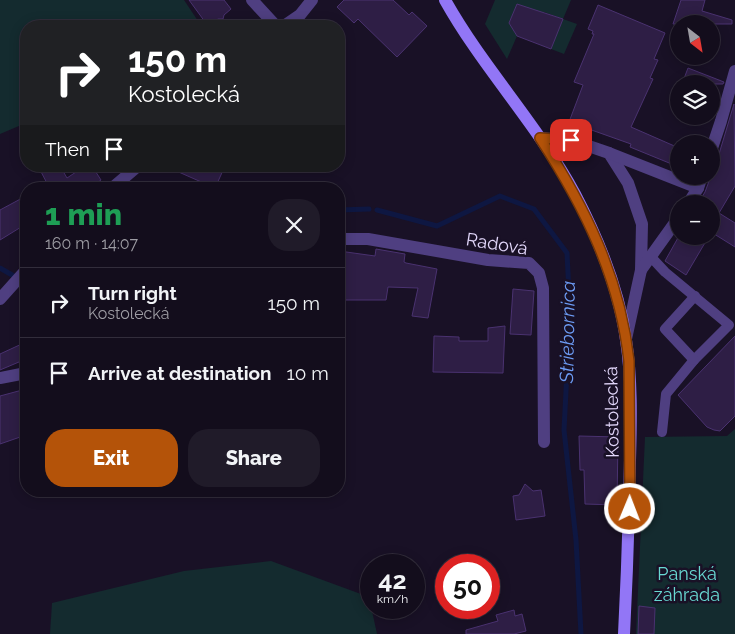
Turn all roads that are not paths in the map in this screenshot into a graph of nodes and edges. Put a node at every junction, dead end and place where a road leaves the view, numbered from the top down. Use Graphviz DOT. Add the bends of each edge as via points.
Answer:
graph roads {
  1 [pos="252,0"];
  2 [pos="312,0"];
  3 [pos="444,0"];
  4 [pos="270,20"];
  5 [pos="293,20"];
  6 [pos="735,71"];
  7 [pos="716,135"];
  8 [pos="540,138"];
  9 [pos="609,153"];
  10 [pos="131,172"];
  11 [pos="670,172"];
  12 [pos="119,182"];
  13 [pos="670,230"];
  14 [pos="345,239"];
  15 [pos="651,258"];
  16 [pos="641,270"];
  17 [pos="20,277"];
  18 [pos="695,296"];
  19 [pos="0,299"];
  20 [pos="626,339"];
  21 [pos="694,360"];
  22 [pos="20,374"];
  23 [pos="0,378"];
  24 [pos="662,432"];
  25 [pos="544,442"];
  26 [pos="624,634"];
  1 -- 4 [label="street"];
  2 -- 5 [label="street"];
  3 -- 8 [label="main road, Kostolecká"];
  6 -- 7 [label="street"];
  8 -- 9 [label="street" via="571,140"];
  8 -- 20 [label="main road, Kostolecká" via="575,194 602,251 617,294"];
  9 -- 11 [label="street"];
  9 -- 16 [label="street, Kostolecká" via="628,184 642,224"];
  10 -- 12 [label="street"];
  13 -- 15 [label="street, Kostolecká"];
  14 -- 25 [label="street, Radová" via="368,239 488,260 529,262 539,272 544,288"];
  15 -- 16 [label="street, Kostolecká"];
  15 -- 18 [label="lane"];
  16 -- 20 [label="street, Kostolecká"];
  17 -- 19 [label="street"];
  18 -- 21 [label="lane" via="665,329"];
  18 -- 21 [label="lane" via="729,325"];
  20 -- 26 [label="main road, Kostolecká" via="630,446"];
  21 -- 24 [label="lane" via="666,394"];
  22 -- 23 [label="street"];
}
